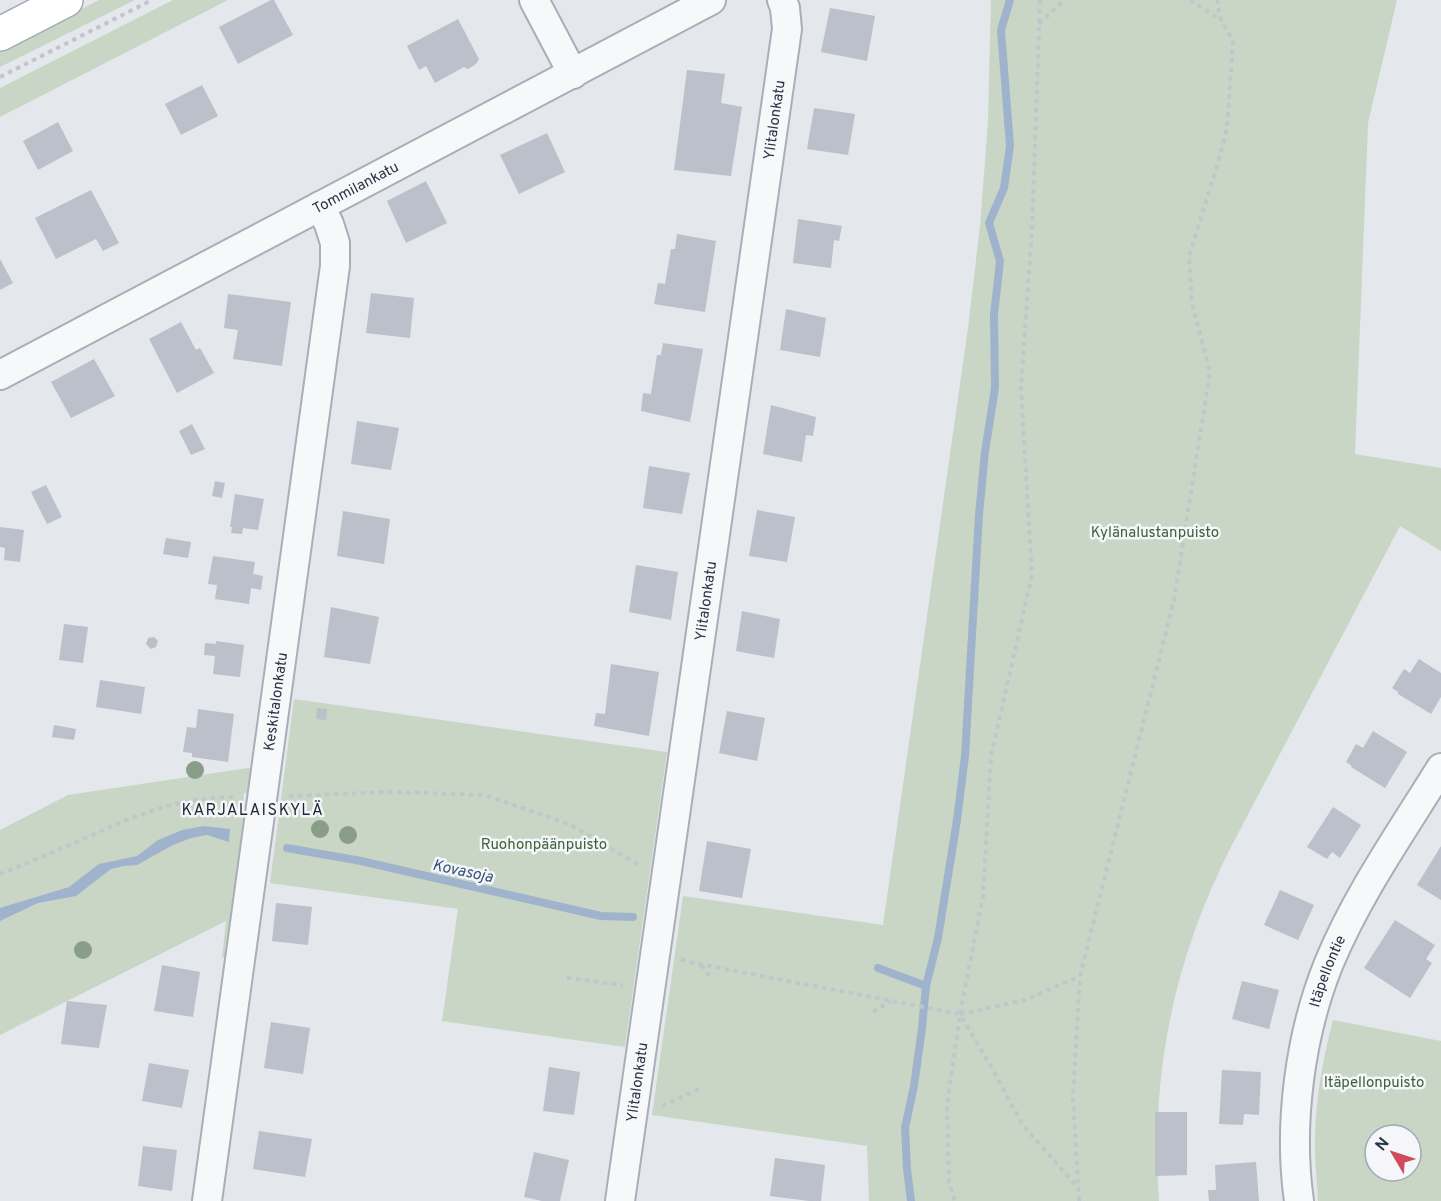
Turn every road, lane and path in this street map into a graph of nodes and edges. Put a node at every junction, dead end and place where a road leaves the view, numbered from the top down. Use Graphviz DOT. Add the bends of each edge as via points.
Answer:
graph roads {
  1 [pos="66,0"];
  2 [pos="152,0"];
  3 [pos="534,0"];
  4 [pos="711,0"];
  5 [pos="782,0"];
  6 [pos="1040,0"];
  7 [pos="1064,0"];
  8 [pos="1190,0"];
  9 [pos="1217,0"];
  10 [pos="1221,20"];
  11 [pos="1039,25"];
  12 [pos="0,34"];
  13 [pos="573,74"];
  14 [pos="0,77"];
  15 [pos="320,206"];
  16 [pos="0,375"];
  17 [pos="1441,768"];
  18 [pos="262,798"];
  19 [pos="644,869"];
  20 [pos="0,874"];
  21 [pos="656,951"];
  22 [pos="701,964"];
  23 [pos="1080,976"];
  24 [pos="711,977"];
  25 [pos="567,978"];
  26 [pos="650,988"];
  27 [pos="892,1000"];
  28 [pos="873,1012"];
  29 [pos="960,1014"];
  30 [pos="703,1087"];
  31 [pos="658,1108"];
  32 [pos="1079,1189"];
  33 [pos="207,1201"];
  34 [pos="620,1201"];
  35 [pos="955,1201"];
  36 [pos="1079,1201"];
  37 [pos="1299,1201"];
  1 -- 12 [label="main road"];
  2 -- 14 [label="path"];
  3 -- 13 [label="street"];
  4 -- 13 [label="street, Tommilankatu"];
  5 -- 21 [label="street, Ylitalonkatu" via="787,29"];
  6 -- 11 [label="path"];
  7 -- 11 [label="path"];
  8 -- 10 [label="path"];
  9 -- 10 [label="path"];
  10 -- 23 [label="path" via="1233,41 1227,128 1189,257 1192,303 1210,372 1174,600"];
  11 -- 29 [label="path" via="1032,229 1021,388 1032,575 991,756 983,896"];
  13 -- 15 [label="street, Tommilankatu"];
  15 -- 16 [label="street, Tommilankatu"];
  15 -- 18 [label="street, Keskitalonkatu" via="335,243 334,266"];
  17 -- 37 [label="street, Itäpellontie" via="1375,872 1333,954 1317,998 1297,1096 1295,1151"];
  18 -- 19 [label="path" via="390,792 484,795 569,824"];
  18 -- 20 [label="path" via="217,797 176,803 138,815"];
  18 -- 33 [label="street, Keskitalonkatu"];
  21 -- 22 [label="path"];
  21 -- 26 [label="street, Ylitalonkatu"];
  22 -- 24 [label="path"];
  22 -- 27 [label="path"];
  23 -- 29 [label="path" via="1025,1000"];
  23 -- 32 [label="path" via="1073,1098"];
  25 -- 26 [label="path"];
  26 -- 34 [label="street, Ylitalonkatu"];
  27 -- 28 [label="path"];
  27 -- 29 [label="path"];
  29 -- 32 [label="path" via="1022,1124"];
  29 -- 35 [label="path" via="947,1105 949,1182"];
  30 -- 31 [label="path"];
  32 -- 36 [label="path"];
}
